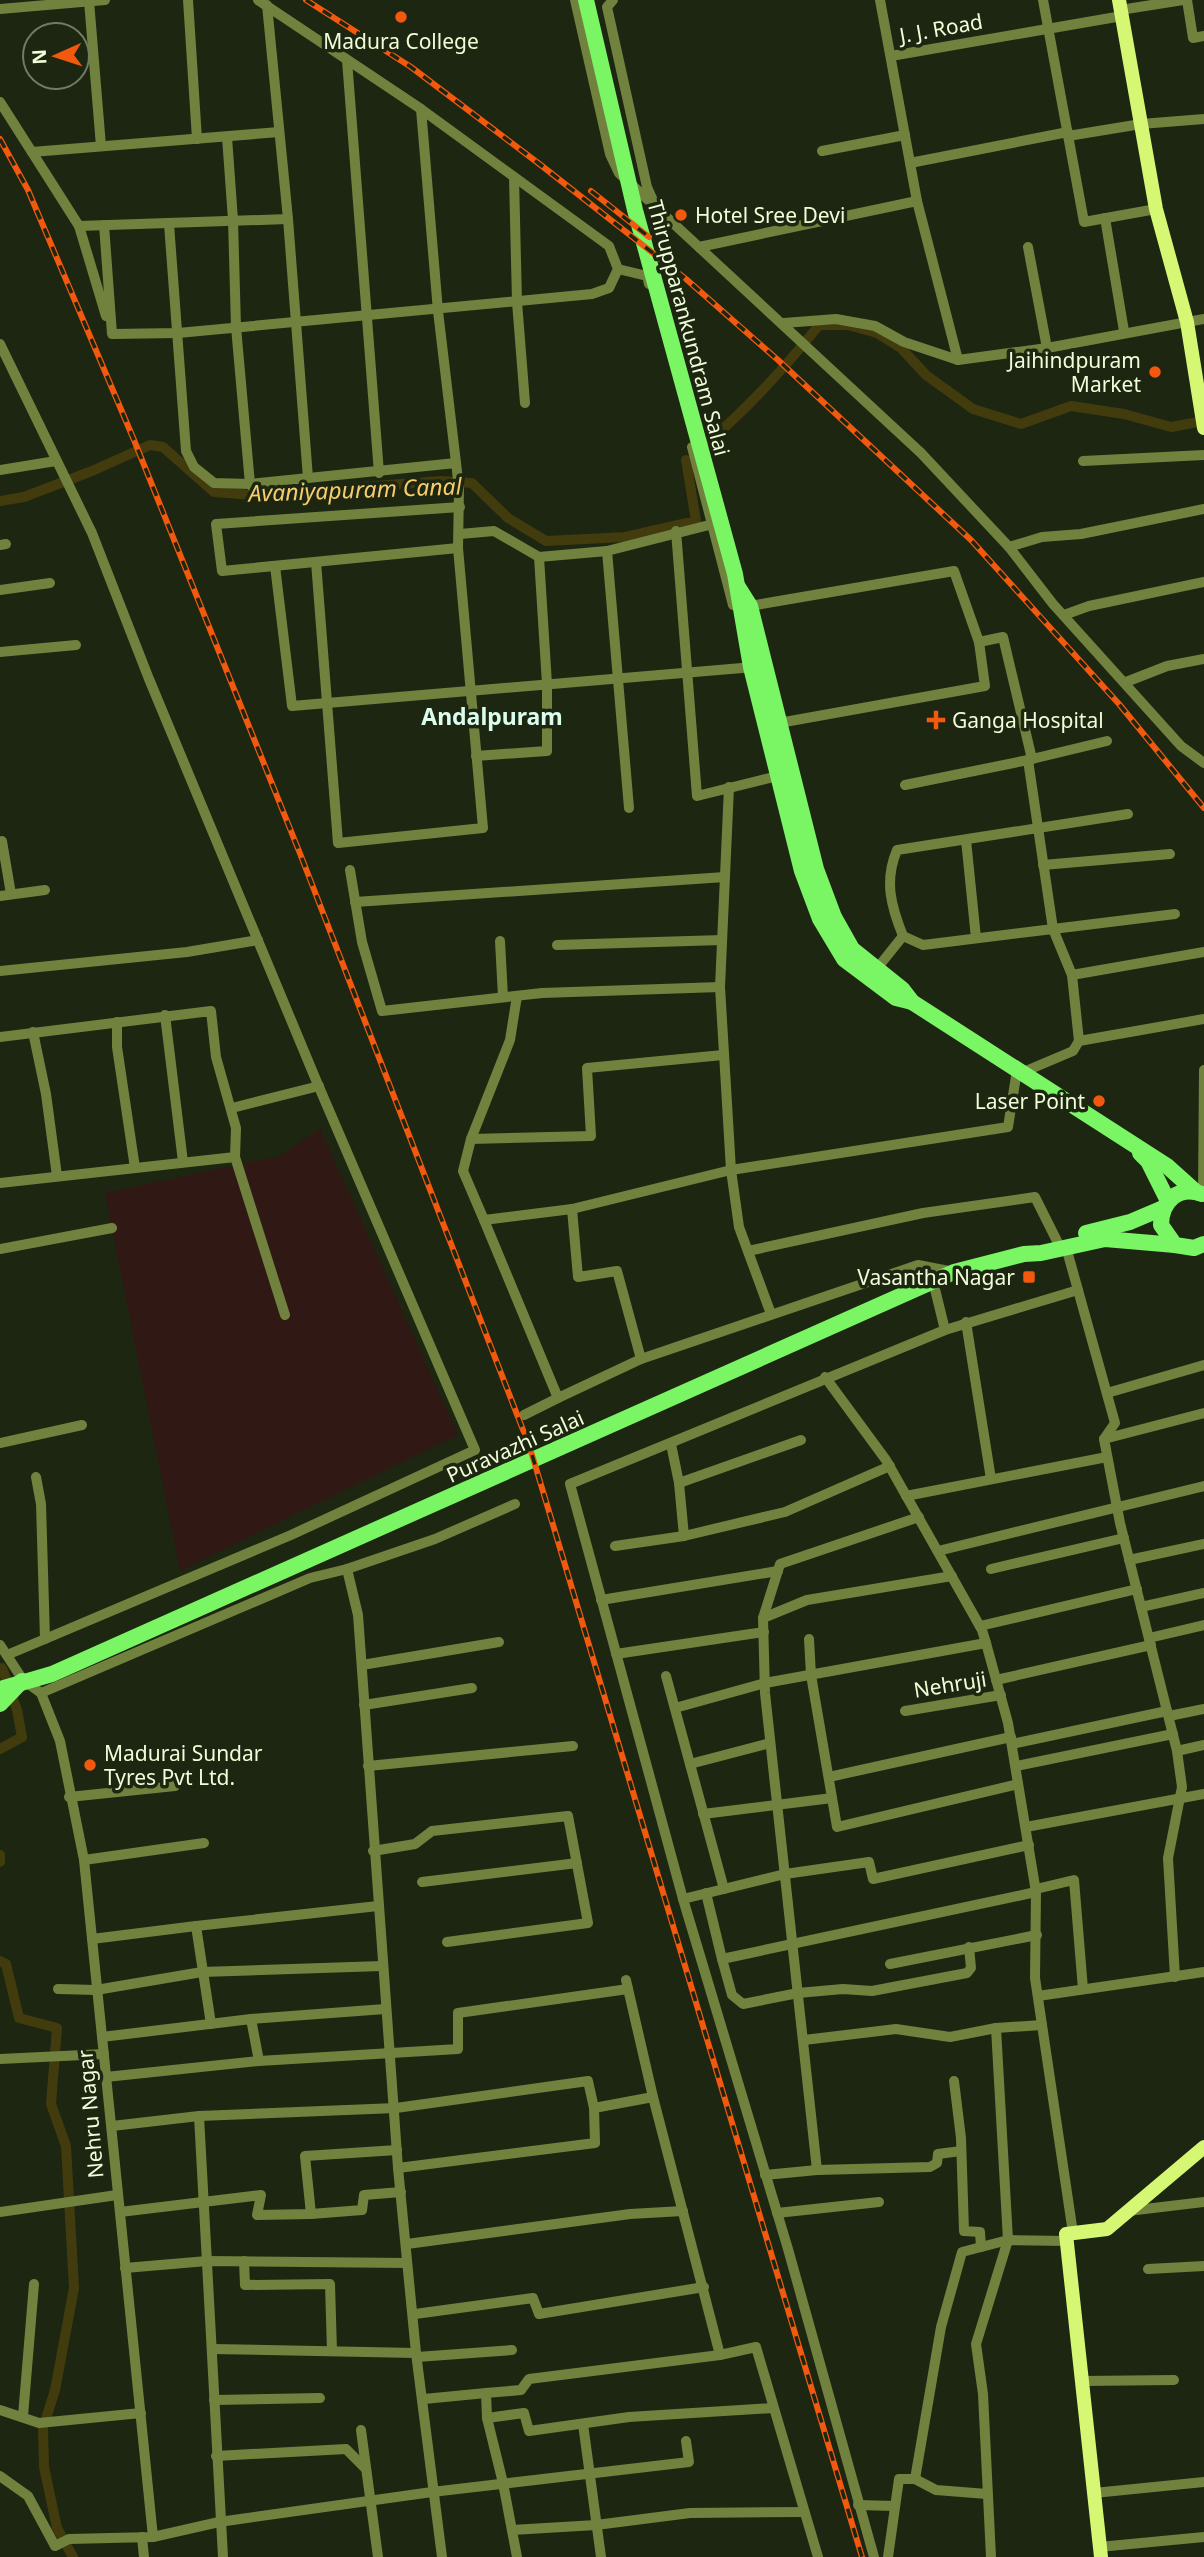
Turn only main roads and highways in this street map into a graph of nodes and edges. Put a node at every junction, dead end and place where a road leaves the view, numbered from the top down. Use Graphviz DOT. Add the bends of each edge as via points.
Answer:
graph roads {
  1 [pos="586,0"];
  2 [pos="757,667"];
  3 [pos="871,974"];
  4 [pos="1136,1149"];
  5 [pos="1201,1194"];
  6 [pos="1166,1205"];
  7 [pos="1061,1244"];
  8 [pos="1175,1245"];
  9 [pos="1203,1245"];
  10 [pos="8,1691"];
  1 -- 2 [label="main road, Thirupparankundram Salai" via="635,211"];
  2 -- 3 [label="main road, Thirupparankundram Salai" via="779,723 816,869 834,917"];
  2 -- 3 [label="main road, Thirupparankundram Salai" via="776,776 802,871 820,919 844,959"];
  3 -- 4 [label="main road, Thirupparankundram Salai" via="896,998 912,1002"];
  4 -- 5 [label="main road, Thirupparankundram Salai" via="1176,1172"];
  4 -- 6 [label="main road, Thirupparankundram Salai" via="1148,1161"];
  5 -- 6 [label="main road, Puravazhi Salai" via="1181,1192"];
  6 -- 7 [label="main road, Puravazhi Salai"];
  6 -- 8 [label="main road, Thirupparankundram Salai" via="1161,1216 1164,1233"];
  7 -- 8 [label="main road, Puravazhi Salai" via="1105,1239"];
  7 -- 10 [label="main road, Puravazhi Salai" via="954,1272 550,1455"];
  8 -- 9 [label="main road, Puravazhi Salai"];
}
